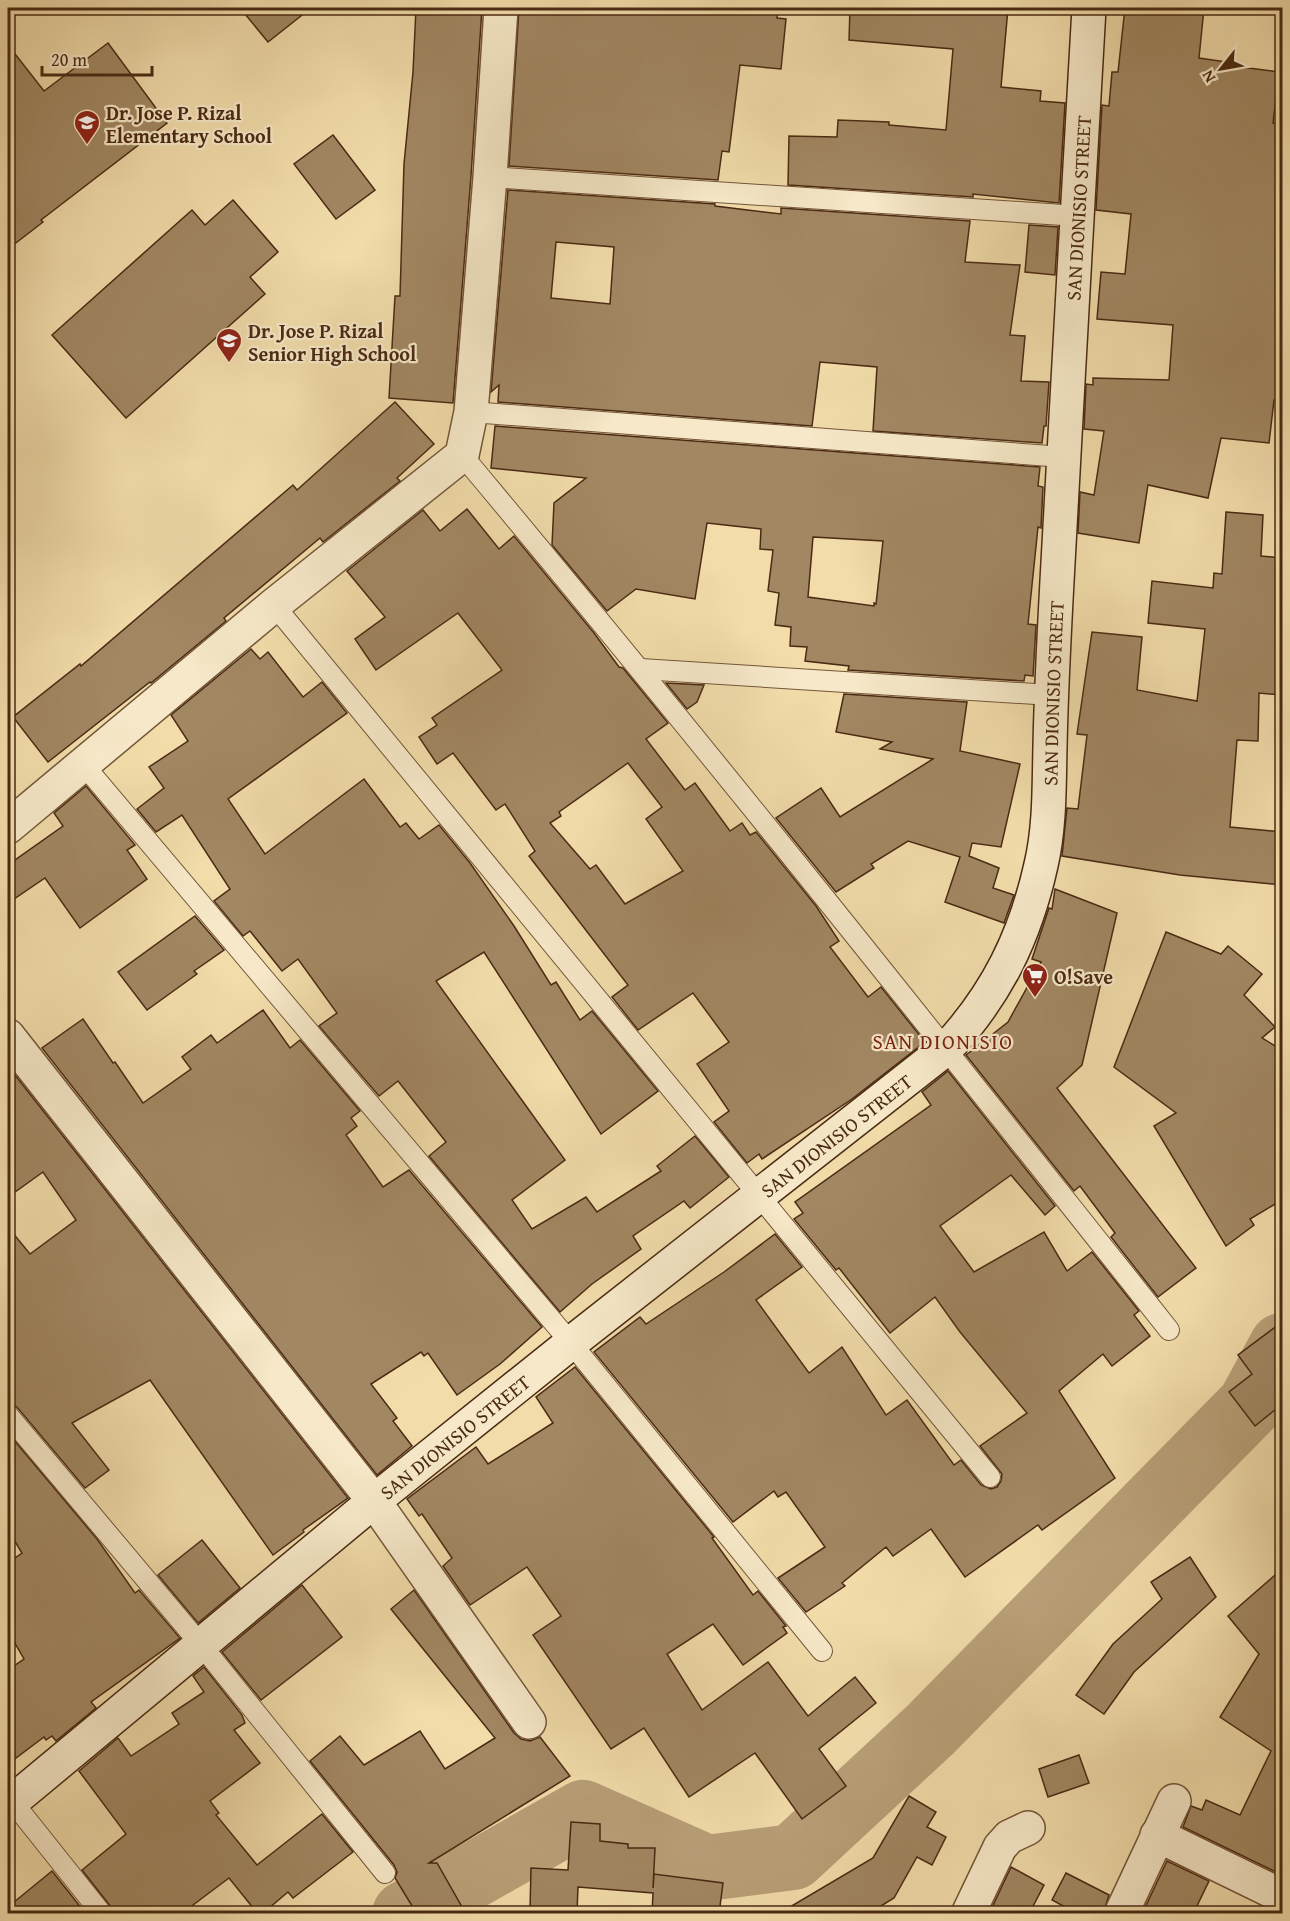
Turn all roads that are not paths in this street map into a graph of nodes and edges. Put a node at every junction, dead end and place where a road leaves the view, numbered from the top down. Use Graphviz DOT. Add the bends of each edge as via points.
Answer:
graph roads {
  1 [pos="501,8"];
  2 [pos="1089,8"];
  3 [pos="490,177"];
  4 [pos="1078,216"];
  5 [pos="471,412"];
  6 [pos="462,455"];
  7 [pos="1063,457"];
  8 [pos="274,605"];
  9 [pos="641,669"];
  10 [pos="1051,695"];
  11 [pos="83,764"];
  12 [pos="8,827"];
  13 [pos="8,1036"];
  14 [pos="947,1048"];
  15 [pos="761,1195"];
  16 [pos="1169,1330"];
  17 [pos="571,1343"];
  18 [pos="8,1415"];
  19 [pos="990,1477"];
  20 [pos="375,1501"];
  21 [pos="202,1646"];
  22 [pos="822,1651"];
  23 [pos="529,1722"];
  24 [pos="9,1801"];
  25 [pos="1174,1801"];
  26 [pos="1028,1828"];
  27 [pos="1157,1835"];
  28 [pos="385,1873"];
  29 [pos="1277,1896"];
  30 [pos="102,1914"];
  31 [pos="968,1914"];
  32 [pos="1121,1914"];
  1 -- 3 [label="street"];
  2 -- 4 [label="street, SAN DIONISIO STREET"];
  3 -- 4 [label="lane"];
  3 -- 5 [label="street"];
  4 -- 7 [label="street, SAN DIONISIO STREET"];
  5 -- 6 [label="street"];
  5 -- 7 [label="lane"];
  6 -- 8 [label="street"];
  6 -- 9 [label="lane"];
  7 -- 10 [label="street, SAN DIONISIO STREET"];
  8 -- 11 [label="street"];
  8 -- 15 [label="lane"];
  9 -- 10 [label="lane"];
  9 -- 14 [label="lane"];
  10 -- 14 [label="street, SAN DIONISIO STREET" via="1047,829 1025,922 991,994"];
  11 -- 12 [label="street"];
  11 -- 17 [label="lane"];
  13 -- 20 [label="street"];
  14 -- 15 [label="street, SAN DIONISIO STREET"];
  14 -- 16 [label="lane"];
  15 -- 17 [label="street, SAN DIONISIO STREET"];
  15 -- 19 [label="lane"];
  17 -- 20 [label="street, SAN DIONISIO STREET"];
  17 -- 22 [label="lane"];
  18 -- 21 [label="lane"];
  20 -- 21 [label="street, SAN DIONISIO STREET"];
  20 -- 23 [label="street"];
  21 -- 24 [label="street, SAN DIONISIO STREET"];
  21 -- 28 [label="lane"];
  24 -- 30 [label="lane"];
  25 -- 27 [label="street"];
  26 -- 31 [label="street" via="1000,1846"];
  27 -- 29 [label="street"];
  27 -- 32 [label="street"];
}
